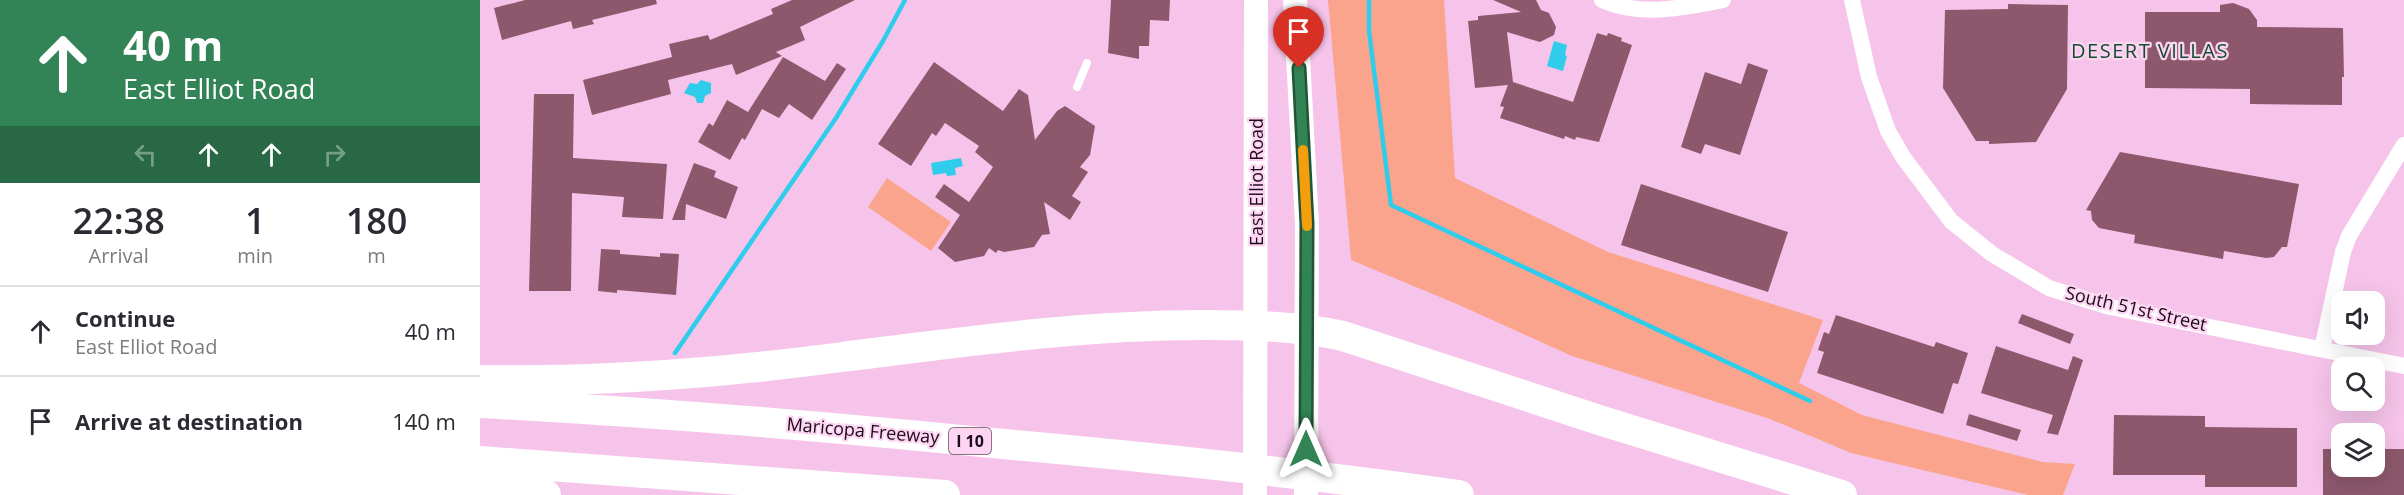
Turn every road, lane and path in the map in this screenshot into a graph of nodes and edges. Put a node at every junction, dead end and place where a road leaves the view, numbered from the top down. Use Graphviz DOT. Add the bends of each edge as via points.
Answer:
graph roads {
  1 [pos="1256,0"];
  2 [pos="1295,0"];
  3 [pos="1602,0"];
  4 [pos="1723,0"];
  5 [pos="1852,0"];
  6 [pos="1088,63"];
  7 [pos="1077,87"];
  8 [pos="2404,145"];
  9 [pos="1257,325"];
  10 [pos="1307,329"];
  11 [pos="2322,349"];
  12 [pos="2404,366"];
  13 [pos="480,380"];
  14 [pos="480,403"];
  15 [pos="480,461"];
  16 [pos="480,488"];
  17 [pos="546,495"];
  18 [pos="945,495"];
  19 [pos="1255,495"];
  20 [pos="1306,495"];
  21 [pos="1459,495"];
  22 [pos="1842,495"];
  1 -- 9 [label="main road, East Elliot Road"];
  2 -- 10 [label="main road" via="1307,224"];
  3 -- 4 [label="street" via="1654,10"];
  5 -- 11 [label="street, South 51st Street" via="1869,77 1888,131 1922,185 1951,221 1974,241 2049,288 2110,307"];
  6 -- 7 [label="lane"];
  8 -- 11 [label="street" via="2349,236"];
  9 -- 10 [label="highway"];
  9 -- 13 [label="highway" via="1106,327 679,375"];
  9 -- 19 [label="main road, East Elliot Road"];
  10 -- 20 [label="main road"];
  10 -- 22 [label="highway" via="1343,336"];
  11 -- 12 [label="street, South 51st Street"];
  14 -- 21 [label="highway, Maricopa Freeway / I 10" via="926,436 1203,463"];
  15 -- 18 [label="highway"];
  16 -- 17 [label="highway"];
}
